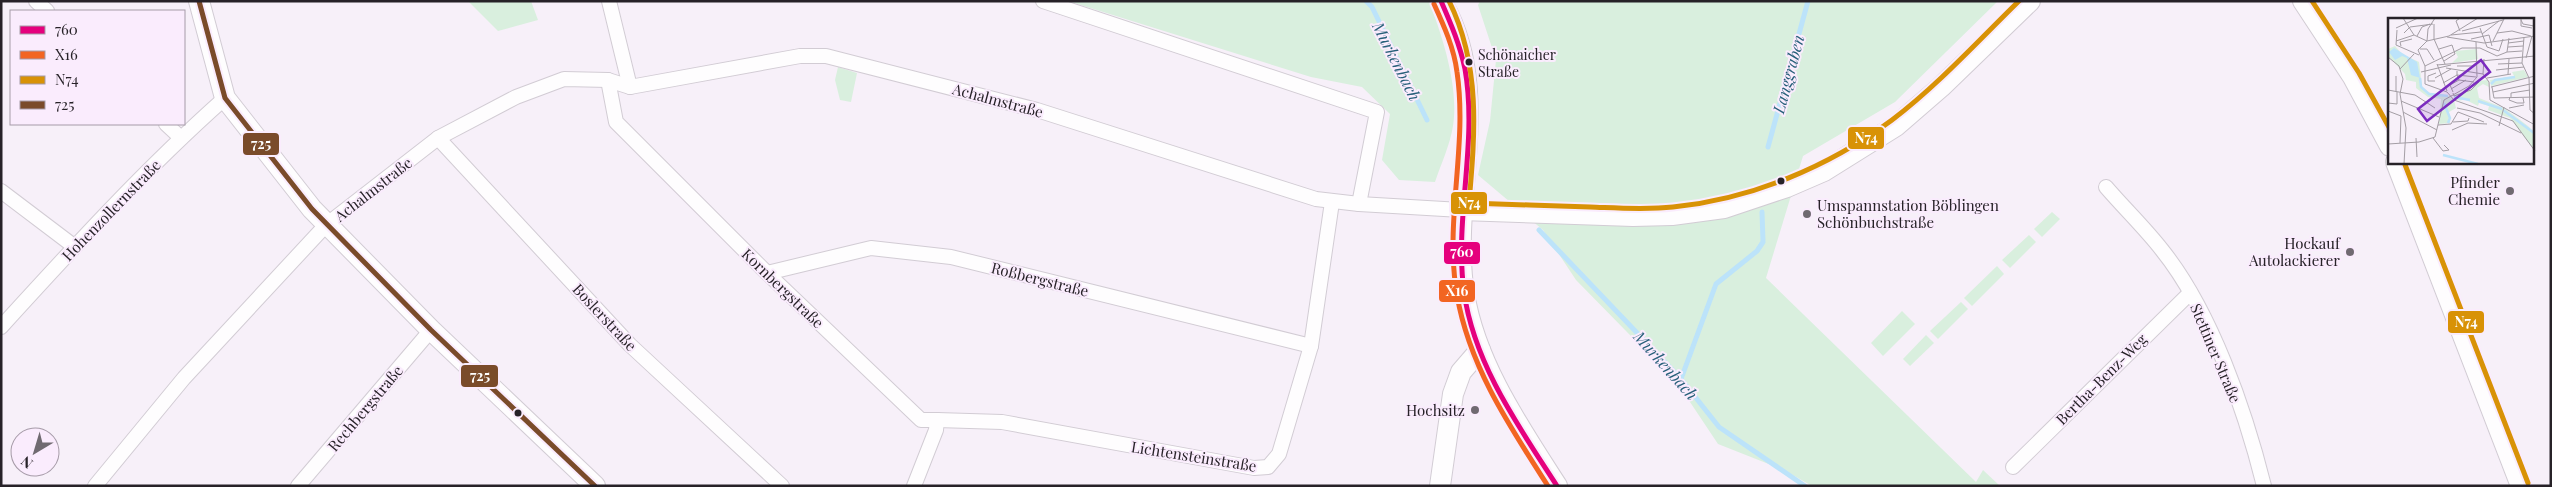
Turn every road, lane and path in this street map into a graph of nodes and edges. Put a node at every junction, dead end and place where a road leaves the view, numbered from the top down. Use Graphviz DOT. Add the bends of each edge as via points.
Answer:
graph roads {
  1 [pos="36,1"];
  2 [pos="199,1"];
  3 [pos="609,1"];
  4 [pos="1044,1"];
  5 [pos="2030,1"];
  6 [pos="2303,1"];
  7 [pos="1449,4"];
  8 [pos="46,10"];
  9 [pos="608,80"];
  10 [pos="630,87"];
  11 [pos="225,98"];
  12 [pos="167,125"];
  13 [pos="181,138"];
  14 [pos="438,138"];
  15 [pos="2388,142"];
  16 [pos="2397,164"];
  17 [pos="2106,188"];
  18 [pos="1,191"];
  19 [pos="1332,202"];
  20 [pos="1359,204"];
  21 [pos="1461,210"];
  22 [pos="326,225"];
  23 [pos="74,247"];
  24 [pos="767,273"];
  25 [pos="2190,292"];
  26 [pos="1,327"];
  27 [pos="432,330"];
  28 [pos="1311,346"];
  29 [pos="1480,350"];
  30 [pos="937,420"];
  31 [pos="2012,467"];
  32 [pos="304,484"];
  33 [pos="95,486"];
  34 [pos="595,486"];
  35 [pos="782,486"];
  36 [pos="914,486"];
  37 [pos="1440,486"];
  38 [pos="1558,486"];
  39 [pos="2264,486"];
  40 [pos="2521,486"];
  1 -- 8 [label="street"];
  2 -- 11 [label="street"];
  3 -- 10 [label="street"];
  4 -- 20 [label="street" via="1377,112"];
  5 -- 21 [label="street" via="1948,81 1896,126 1824,171 1724,208 1633,216"];
  6 -- 15 [label="street" via="2353,77"];
  7 -- 21 [label="street" via="1468,98"];
  9 -- 10 [label="street, Achalmstraße"];
  9 -- 14 [label="street, Achalmstraße" via="564,79 516,97"];
  9 -- 24 [label="street, Kornbergstraße" via="616,122"];
  10 -- 19 [label="street, Achalmstraße" via="800,56 826,56 1037,110"];
  11 -- 13 [label="street, Hohenzollernstraße"];
  11 -- 22 [label="street"];
  12 -- 13 [label="street"];
  13 -- 23 [label="street, Hohenzollernstraße"];
  14 -- 22 [label="street, Achalmstraße"];
  14 -- 35 [label="street, Boslerstraße" via="630,345"];
  16 -- 40 [label="street"];
  17 -- 25 [label="street, Stettiner Straße" via="2162,250"];
  18 -- 23 [label="street"];
  19 -- 20 [label="street, Achalmstraße"];
  19 -- 28 [label="street, Lichtensteinstraße"];
  20 -- 21 [label="street, Achalmstraße"];
  21 -- 29 [label="street" via="1463,290"];
  22 -- 27 [label="street"];
  22 -- 33 [label="street, Achalmstraße" via="184,378"];
  23 -- 26 [label="street, Hohenzollernstraße"];
  24 -- 28 [label="street, Roßbergstraße" via="871,248 952,257"];
  24 -- 30 [label="street, Kornbergstraße" via="921,420"];
  25 -- 31 [label="street, Bertha-Benz-Weg"];
  25 -- 39 [label="street, Stettiner Straße" via="2220,354 2245,421"];
  27 -- 32 [label="street, Rechbergstraße"];
  27 -- 34 [label="street"];
  28 -- 30 [label="street, Lichtensteinstraße" via="1279,454 1268,467 1254,468 1002,422"];
  29 -- 37 [label="street" via="1461,372 1453,394"];
  29 -- 38 [label="street" via="1521,430"];
  30 -- 36 [label="street"];
}
